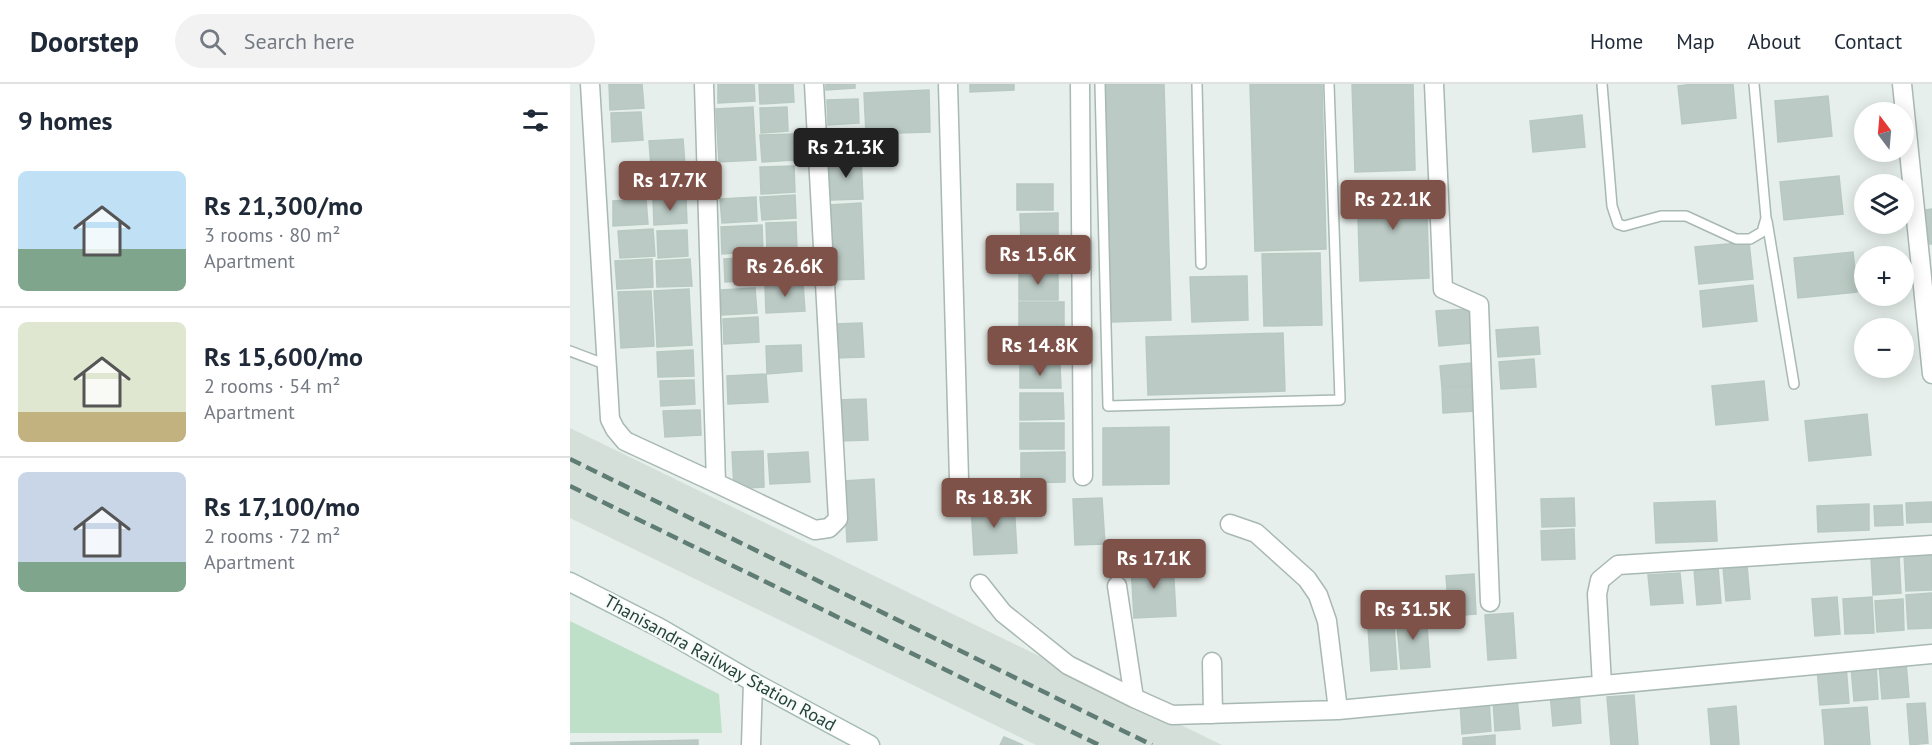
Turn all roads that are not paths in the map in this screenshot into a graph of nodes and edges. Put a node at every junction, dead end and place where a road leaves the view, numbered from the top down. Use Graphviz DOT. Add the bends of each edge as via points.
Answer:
graph roads {
  1 [pos="591,84"];
  2 [pos="704,84"];
  3 [pos="814,84"];
  4 [pos="948,84"];
  5 [pos="1080,84"];
  6 [pos="1100,84"];
  7 [pos="1197,84"];
  8 [pos="1329,84"];
  9 [pos="1434,84"];
  10 [pos="1602,84"];
  11 [pos="1755,84"];
  12 [pos="1902,84"];
  13 [pos="1766,218"];
  14 [pos="1201,264"];
  15 [pos="570,351"];
  16 [pos="607,365"];
  17 [pos="1932,374"];
  18 [pos="1794,384"];
  19 [pos="1083,476"];
  20 [pos="959,478"];
  21 [pos="716,483"];
  22 [pos="1230,524"];
  23 [pos="1932,545"];
  24 [pos="570,582"];
  25 [pos="980,584"];
  26 [pos="1117,586"];
  27 [pos="1490,602"];
  28 [pos="1932,654"];
  29 [pos="1212,662"];
  30 [pos="753,682"];
  31 [pos="1602,685"];
  32 [pos="1134,698"];
  33 [pos="1338,710"];
  34 [pos="1214,714"];
  35 [pos="751,745"];
  36 [pos="870,745"];
  1 -- 16 [label="street"];
  2 -- 21 [label="street"];
  3 -- 21 [label="street" via="838,519 829,528 815,530"];
  4 -- 20 [label="street"];
  5 -- 19 [label="street"];
  6 -- 8 [label="lane" via="1108,406 1340,400"];
  7 -- 14 [label="lane"];
  9 -- 27 [label="street" via="1443,289 1479,305"];
  10 -- 13 [label="lane" via="1612,206 1618,224 1686,216 1743,239 1762,232"];
  11 -- 13 [label="lane"];
  12 -- 17 [label="street"];
  13 -- 18 [label="lane"];
  15 -- 16 [label="lane"];
  16 -- 21 [label="street" via="610,419 625,441"];
  22 -- 33 [label="street" via="1256,533 1307,579 1318,595 1327,621"];
  23 -- 31 [label="street" via="1618,565 1600,580 1597,594"];
  24 -- 30 [label="street, Thanisandra Railway Station Road"];
  25 -- 32 [label="street" via="1003,613 1068,665"];
  26 -- 32 [label="street"];
  28 -- 31 [label="street"];
  29 -- 34 [label="street"];
  30 -- 35 [label="street"];
  30 -- 36 [label="street, Thanisandra Railway Station Road"];
  31 -- 33 [label="street"];
  32 -- 34 [label="street" via="1172,715"];
  33 -- 34 [label="street"];
}
